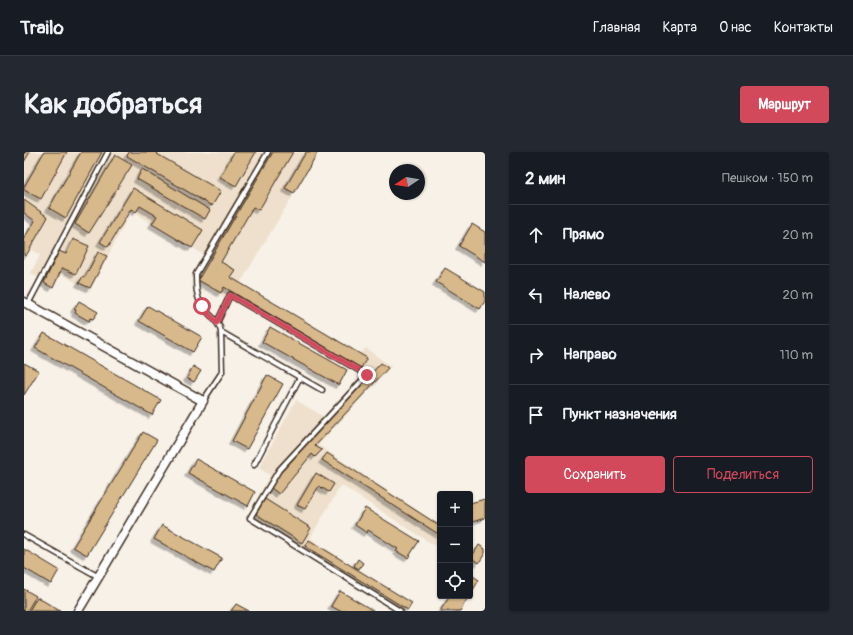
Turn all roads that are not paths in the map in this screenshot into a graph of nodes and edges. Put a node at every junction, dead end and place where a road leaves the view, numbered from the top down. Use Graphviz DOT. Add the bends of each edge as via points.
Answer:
graph roads {
  1 [pos="108,152"];
  2 [pos="268,152"];
  3 [pos="25,305"];
  4 [pos="217,323"];
  5 [pos="221,332"];
  6 [pos="300,377"];
  7 [pos="322,390"];
  8 [pos="203,401"];
  9 [pos="254,465"];
  10 [pos="24,535"];
  11 [pos="99,577"];
  12 [pos="78,611"];
  13 [pos="400,611"];
  1 -- 3 [label="lane"];
  2 -- 4 [label="lane" via="196,274 196,290 202,306"];
  3 -- 8 [label="street"];
  4 -- 5 [label="lane"];
  4 -- 13 [label="lane" via="230,295 367,375 279,470 250,518"];
  5 -- 6 [label="lane"];
  5 -- 8 [label="lane" via="222,372"];
  6 -- 7 [label="lane"];
  6 -- 9 [label="lane"];
  8 -- 11 [label="street"];
  10 -- 11 [label="lane"];
  11 -- 12 [label="street"];
}
